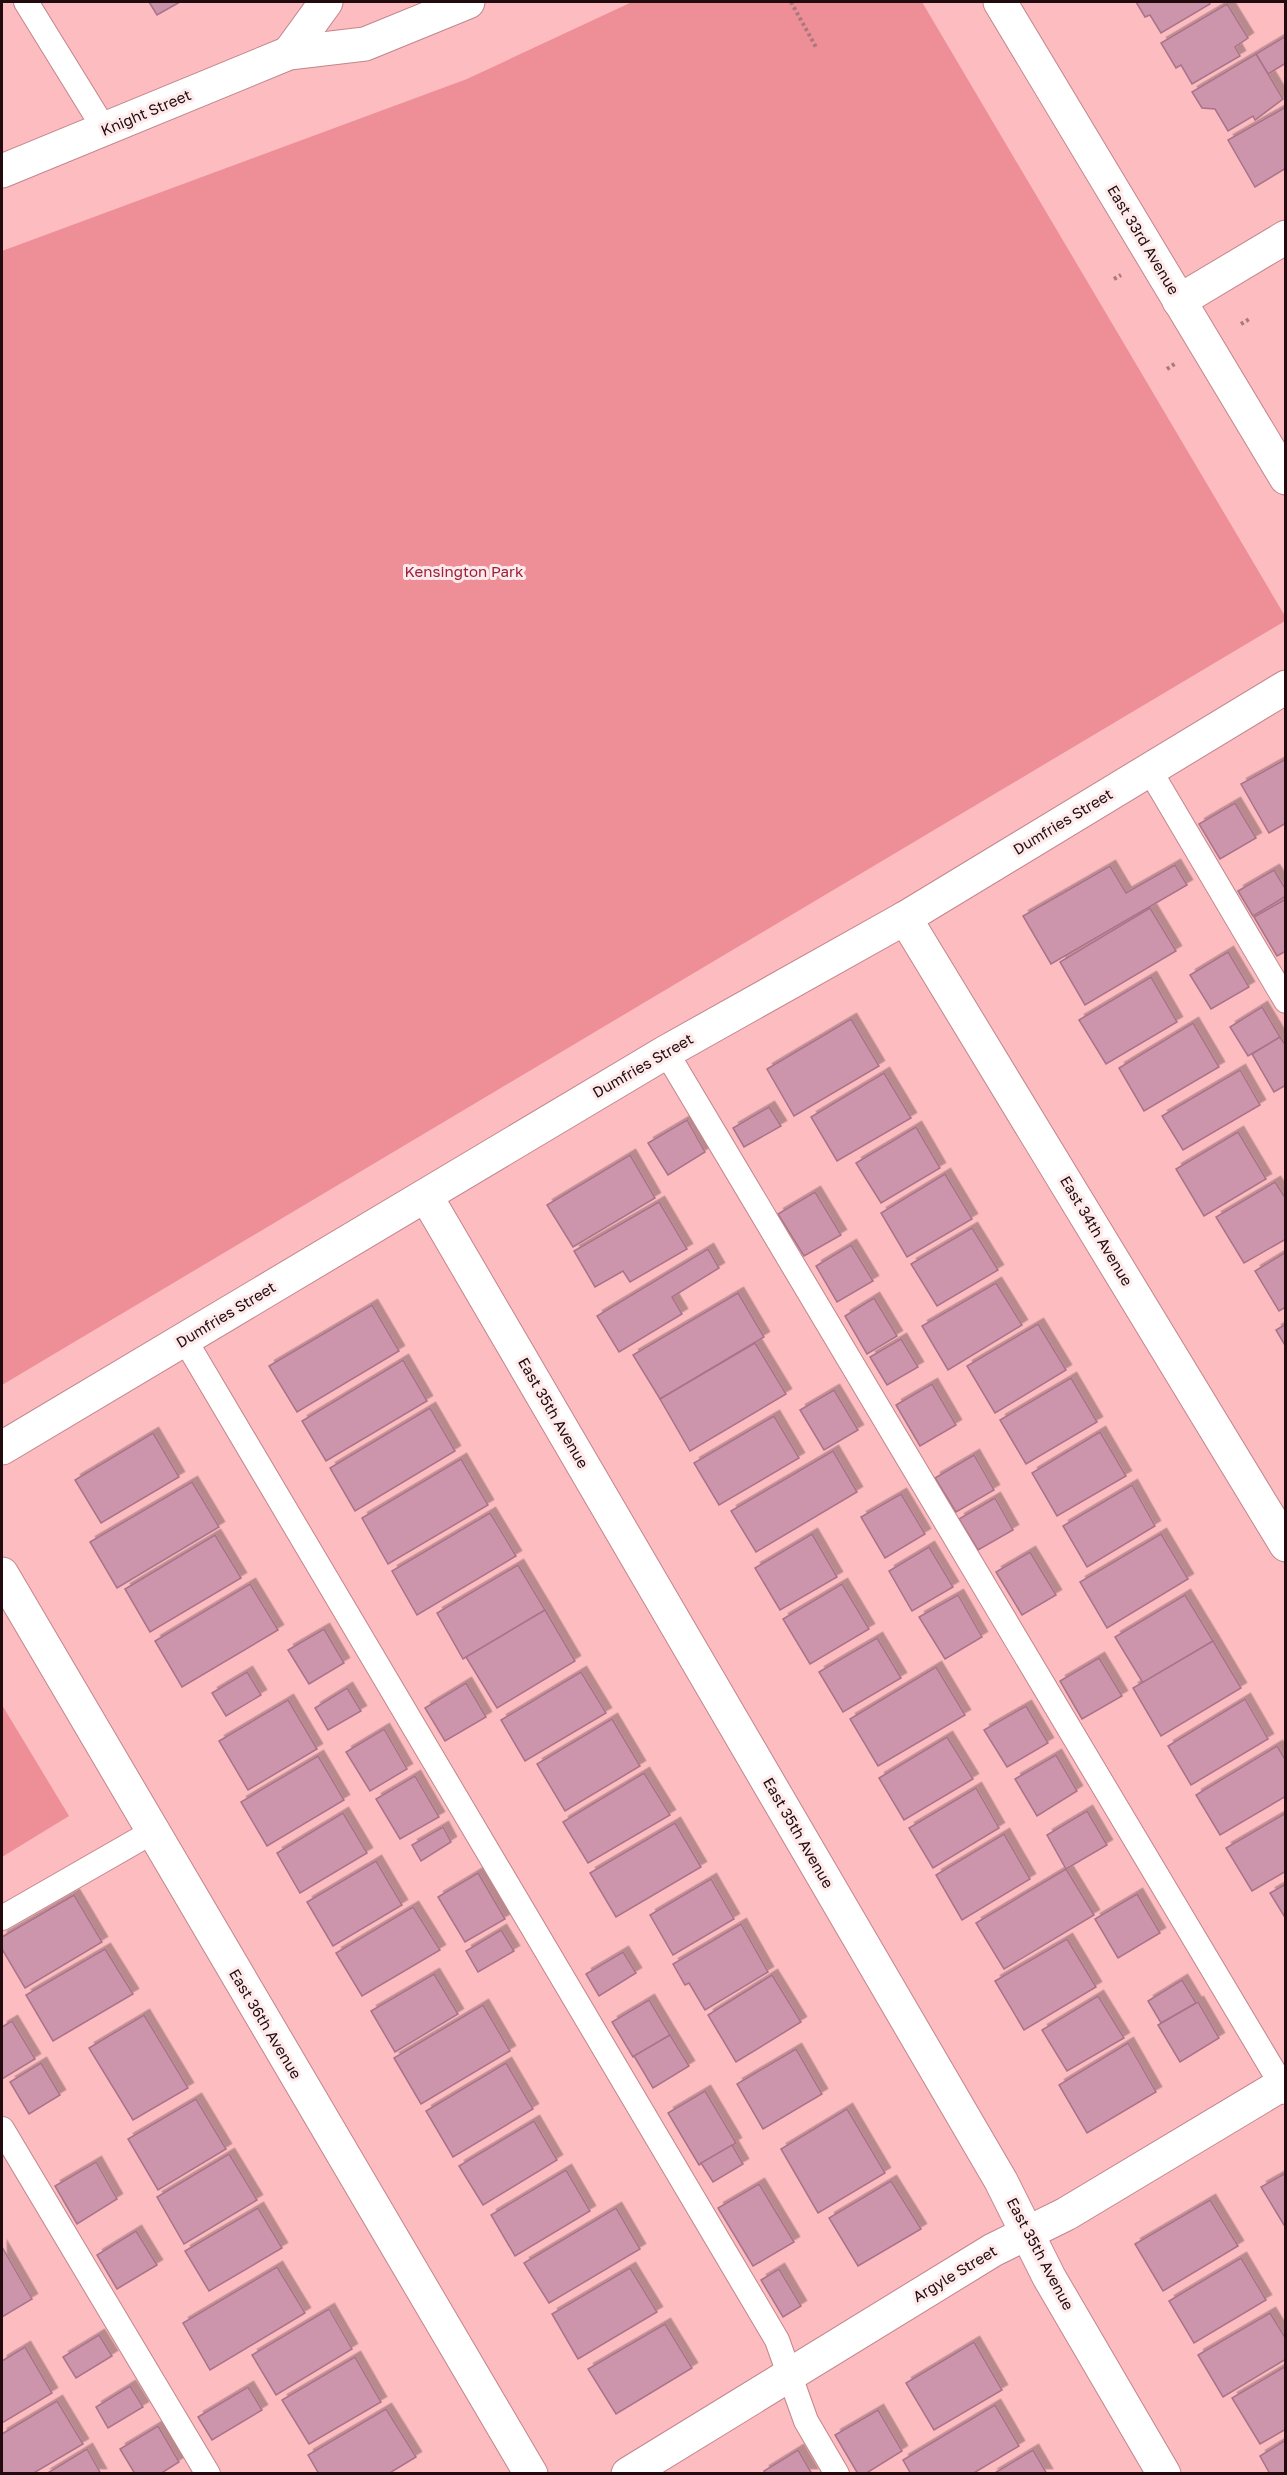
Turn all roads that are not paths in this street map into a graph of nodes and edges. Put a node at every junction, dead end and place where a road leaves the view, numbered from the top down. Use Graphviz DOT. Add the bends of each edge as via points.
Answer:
graph roads {
  1 [pos="26,2"];
  2 [pos="326,2"];
  3 [pos="468,2"];
  4 [pos="1000,2"];
  5 [pos="289,53"];
  6 [pos="105,130"];
  7 [pos="2,171"];
  8 [pos="1286,237"];
  9 [pos="1179,301"];
  10 [pos="1286,478"];
  11 [pos="1286,687"];
  12 [pos="1149,769"];
  13 [pos="905,918"];
  14 [pos="1286,1001"];
  15 [pos="666,1052"];
  16 [pos="426,1196"];
  17 [pos="185,1340"];
  18 [pos="2,1448"];
  19 [pos="1286,1545"];
  20 [pos="2,1574"];
  21 [pos="152,1832"];
  22 [pos="2,1918"];
  23 [pos="1284,2086"];
  24 [pos="2,2129"];
  25 [pos="1027,2233"];
  26 [pos="789,2374"];
  27 [pos="208,2474"];
  28 [pos="531,2474"];
  29 [pos="628,2474"];
  30 [pos="837,2474"];
  31 [pos="1164,2474"];
  1 -- 6 [label="lane"];
  2 -- 5 [label="street"];
  3 -- 5 [label="street, Knight Street" via="365,44"];
  4 -- 9 [label="street, East 33rd Avenue"];
  5 -- 6 [label="street, Knight Street"];
  6 -- 7 [label="street, Knight Street"];
  8 -- 9 [label="street"];
  9 -- 10 [label="street, East 33rd Avenue"];
  11 -- 12 [label="street, Dumfries Street"];
  12 -- 13 [label="street, Dumfries Street"];
  12 -- 14 [label="lane"];
  13 -- 15 [label="street, Dumfries Street"];
  13 -- 19 [label="street, East 34th Avenue"];
  15 -- 16 [label="street, Dumfries Street"];
  15 -- 23 [label="lane"];
  16 -- 17 [label="street, Dumfries Street"];
  16 -- 25 [label="street, East 35th Avenue" via="1005,2187"];
  17 -- 18 [label="street, Dumfries Street"];
  17 -- 26 [label="lane" via="777,2340"];
  20 -- 21 [label="street, East 36th Avenue"];
  21 -- 22 [label="lane"];
  21 -- 28 [label="street, East 36th Avenue"];
  23 -- 25 [label="street, Argyle Street"];
  24 -- 27 [label="lane"];
  25 -- 26 [label="street, Argyle Street"];
  25 -- 31 [label="street, East 35th Avenue"];
  26 -- 29 [label="street, Argyle Street"];
  26 -- 30 [label="lane" via="806,2421"];
}
